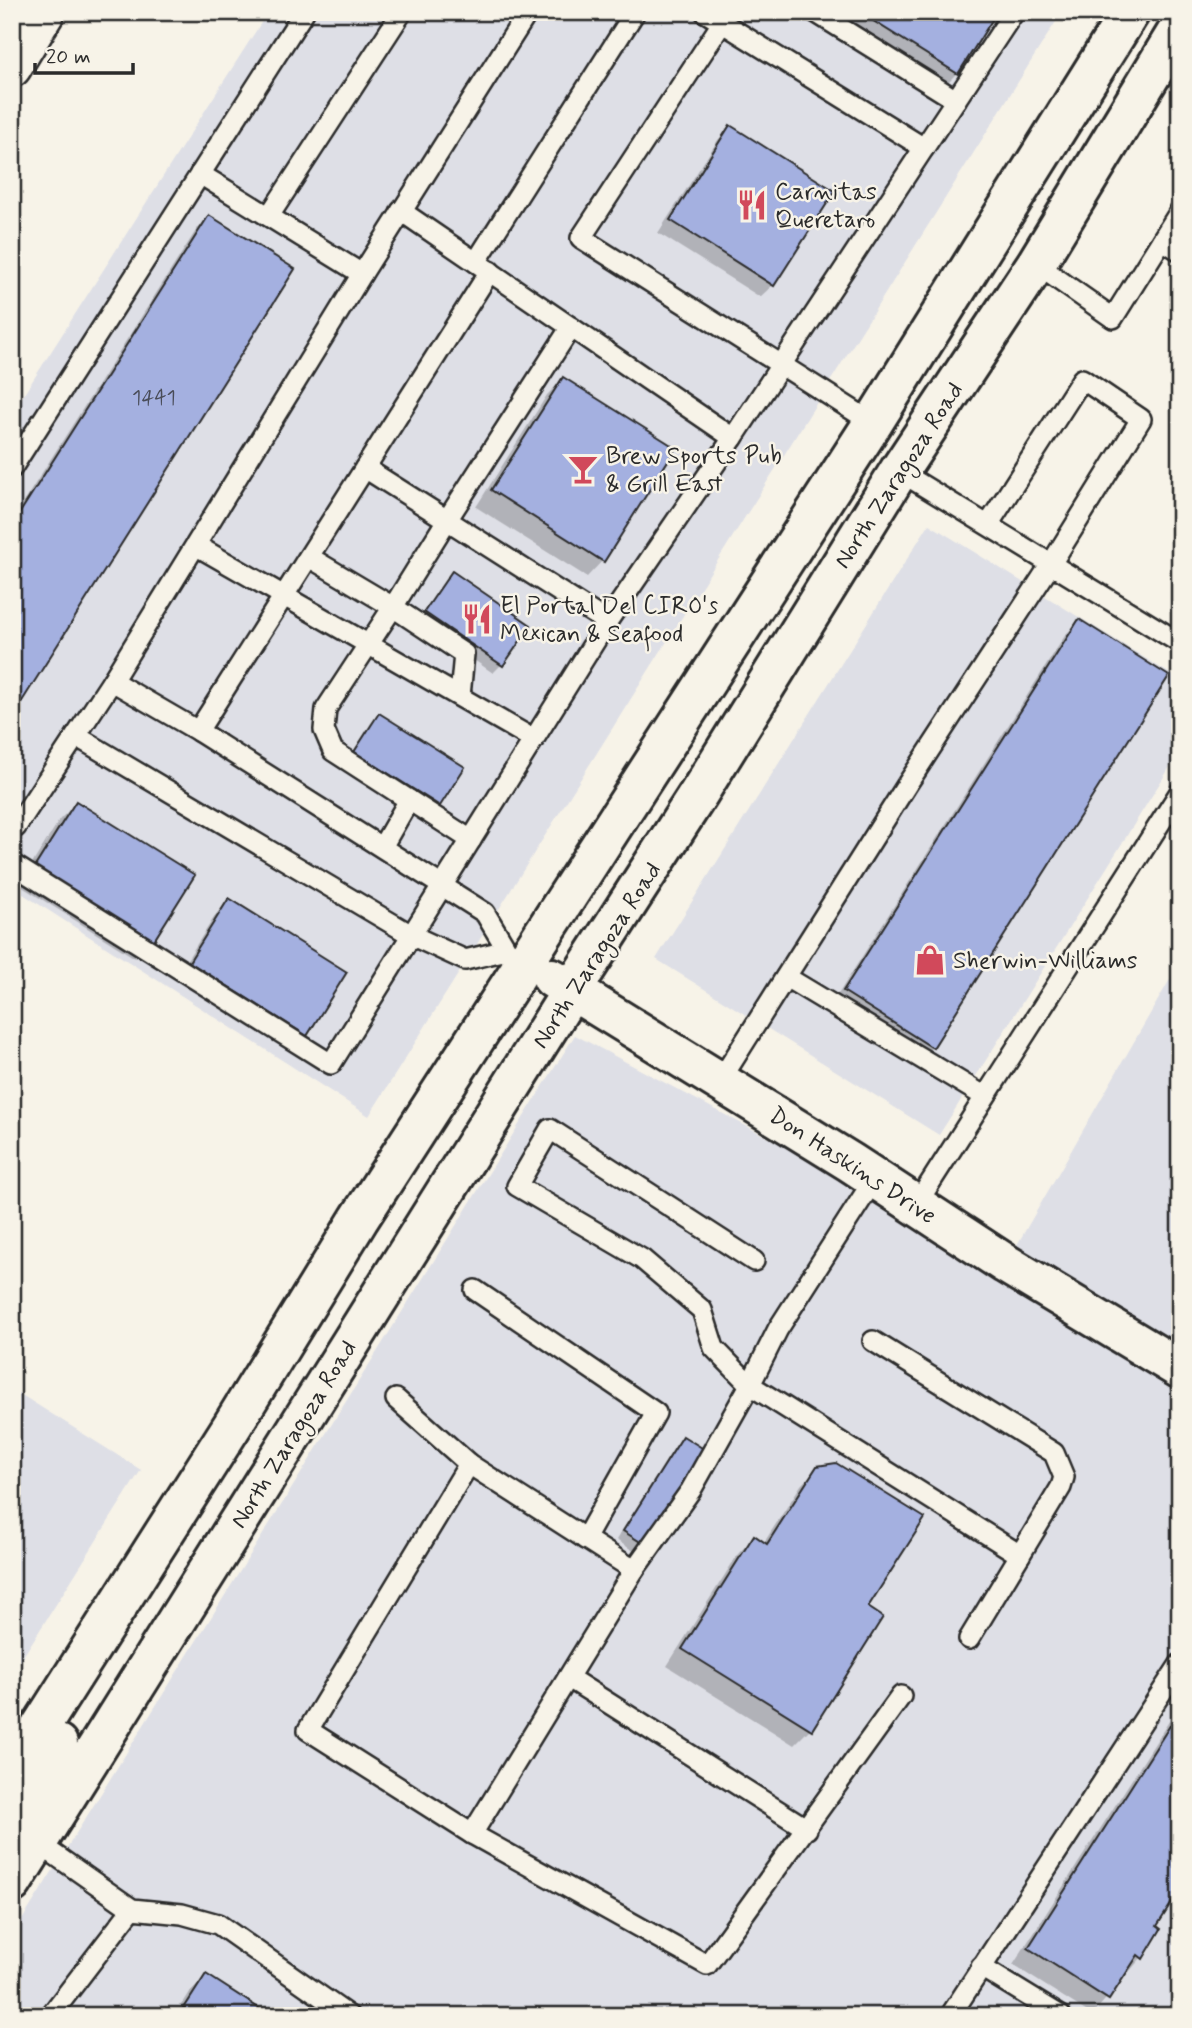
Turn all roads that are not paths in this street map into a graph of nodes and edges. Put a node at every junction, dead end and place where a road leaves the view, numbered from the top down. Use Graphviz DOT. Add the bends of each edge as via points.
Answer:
graph roads {
  1 [pos="46,12"];
  2 [pos="304,12"];
  3 [pos="402,12"];
  4 [pos="528,12"];
  5 [pos="635,12"];
  6 [pos="705,12"];
  7 [pos="816,12"];
  8 [pos="1014,12"];
  9 [pos="1129,12"];
  10 [pos="722,23"];
  11 [pos="1180,27"];
  12 [pos="12,68"];
  13 [pos="956,100"];
  14 [pos="924,148"];
  15 [pos="200,174"];
  16 [pos="401,211"];
  17 [pos="1180,211"];
  18 [pos="269,216"];
  19 [pos="1162,240"];
  20 [pos="1180,251"];
  21 [pos="1036,264"];
  22 [pos="483,267"];
  23 [pos="362,274"];
  24 [pos="571,327"];
  25 [pos="782,365"];
  26 [pos="873,423"];
  27 [pos="733,438"];
  28 [pos="12,468"];
  29 [pos="365,468"];
  30 [pos="899,471"];
  31 [pos="447,520"];
  32 [pos="988,525"];
  33 [pos="197,546"];
  34 [pos="309,557"];
  35 [pos="1051,564"];
  36 [pos="284,595"];
  37 [pos="393,607"];
  38 [pos="607,622"];
  39 [pos="1180,643"];
  40 [pos="370,645"];
  41 [pos="113,681"];
  42 [pos="460,696"];
  43 [pos="198,731"];
  44 [pos="76,736"];
  45 [pos="533,739"];
  46 [pos="1180,792"];
  47 [pos="409,800"];
  48 [pos="13,828"];
  49 [pos="471,840"];
  50 [pos="382,847"];
  51 [pos="12,864"];
  52 [pos="443,887"];
  53 [pos="413,936"];
  54 [pos="517,956"];
  55 [pos="786,977"];
  56 [pos="572,990"];
  57 [pos="720,1081"];
  58 [pos="984,1097"];
  59 [pos="876,1178"];
  60 [pos="916,1205"];
  61 [pos="754,1261"];
  62 [pos="475,1290"];
  63 [pos="873,1341"];
  64 [pos="1180,1369"];
  65 [pos="750,1385"];
  66 [pos="396,1399"];
  67 [pos="469,1464"];
  68 [pos="584,1539"];
  69 [pos="1020,1555"];
  70 [pos="634,1570"];
  71 [pos="969,1639"];
  72 [pos="83,1659"];
  73 [pos="1180,1664"];
  74 [pos="569,1678"];
  75 [pos="901,1696"];
  76 [pos="12,1772"];
  77 [pos="807,1829"];
  78 [pos="472,1834"];
  79 [pos="38,1843"];
  80 [pos="12,1883"];
  81 [pos="132,1909"];
  82 [pos="981,1967"];
  83 [pos="50,2016"];
  84 [pos="349,2016"];
  85 [pos="950,2016"];
  86 [pos="1061,2016"];
  1 -- 12 [label="street"];
  2 -- 15 [label="lane"];
  3 -- 18 [label="lane"];
  4 -- 16 [label="lane"];
  5 -- 22 [label="lane"];
  6 -- 10 [label="lane"];
  7 -- 13 [label="lane"];
  8 -- 13 [label="lane"];
  9 -- 26 [label="main road, North Zaragoza Road"];
  10 -- 14 [label="lane"];
  10 -- 25 [label="lane" via="581,237"];
  11 -- 21 [label="main road, North Zaragoza Road"];
  13 -- 14 [label="lane"];
  14 -- 25 [label="lane"];
  15 -- 18 [label="lane"];
  15 -- 28 [label="lane"];
  16 -- 22 [label="lane"];
  16 -- 23 [label="lane"];
  17 -- 19 [label="lane"];
  18 -- 23 [label="lane"];
  19 -- 20 [label="lane"];
  19 -- 21 [label="lane" via="1113,318"];
  21 -- 30 [label="main road, North Zaragoza Road"];
  22 -- 24 [label="lane"];
  22 -- 29 [label="lane"];
  23 -- 33 [label="lane"];
  24 -- 27 [label="lane"];
  24 -- 31 [label="lane"];
  25 -- 26 [label="lane"];
  25 -- 27 [label="lane"];
  26 -- 54 [label="main road, North Zaragoza Road"];
  27 -- 38 [label="lane"];
  29 -- 31 [label="lane"];
  29 -- 34 [label="lane"];
  30 -- 32 [label="lane"];
  30 -- 56 [label="main road, North Zaragoza Road"];
  31 -- 37 [label="lane"];
  31 -- 38 [label="lane"];
  32 -- 35 [label="lane"];
  32 -- 35 [label="lane" via="1082,379 1141,419"];
  33 -- 36 [label="lane"];
  33 -- 41 [label="lane"];
  34 -- 36 [label="lane"];
  34 -- 37 [label="lane"];
  35 -- 39 [label="lane"];
  35 -- 55 [label="lane"];
  36 -- 40 [label="lane"];
  36 -- 43 [label="lane"];
  37 -- 40 [label="lane"];
  37 -- 42 [label="lane" via="464,654"];
  38 -- 45 [label="lane"];
  40 -- 42 [label="lane"];
  40 -- 47 [label="lane" via="326,709 324,730 333,751"];
  41 -- 43 [label="lane"];
  41 -- 44 [label="lane"];
  42 -- 45 [label="lane"];
  43 -- 50 [label="lane"];
  44 -- 48 [label="lane"];
  44 -- 53 [label="lane"];
  45 -- 49 [label="lane"];
  46 -- 58 [label="lane"];
  47 -- 49 [label="lane"];
  47 -- 50 [label="lane"];
  49 -- 52 [label="lane"];
  50 -- 52 [label="lane"];
  51 -- 53 [label="lane" via="331,1064"];
  52 -- 53 [label="lane"];
  52 -- 54 [label="lane" via="485,913"];
  53 -- 54 [label="lane" via="465,960"];
  54 -- 56 [label="main road, Don Haskins Drive"];
  54 -- 72 [label="main road, North Zaragoza Road" via="225,1437"];
  55 -- 57 [label="lane"];
  55 -- 58 [label="lane"];
  56 -- 57 [label="main road, Don Haskins Drive"];
  56 -- 79 [label="main road, North Zaragoza Road"];
  57 -- 59 [label="main road, Don Haskins Drive"];
  58 -- 60 [label="lane"];
  59 -- 60 [label="main road, Don Haskins Drive"];
  59 -- 65 [label="lane" via="778,1329"];
  60 -- 64 [label="main road, Don Haskins Drive"];
  61 -- 65 [label="lane" via="551,1129 517,1186 642,1259 702,1310 714,1348"];
  62 -- 68 [label="lane" via="656,1413"];
  63 -- 69 [label="lane" via="1054,1453 1064,1477 1061,1487"];
  65 -- 69 [label="lane"];
  65 -- 70 [label="lane" via="691,1490"];
  66 -- 67 [label="lane"];
  67 -- 68 [label="lane"];
  67 -- 78 [label="lane" via="308,1730"];
  68 -- 70 [label="lane"];
  69 -- 71 [label="lane"];
  70 -- 74 [label="lane"];
  72 -- 76 [label="main road, North Zaragoza Road"];
  72 -- 79 [label="main road" via="85,1701 37,1779 23,1812"];
  73 -- 82 [label="lane"];
  74 -- 77 [label="lane"];
  74 -- 78 [label="lane"];
  75 -- 77 [label="lane"];
  77 -- 78 [label="lane" via="707,1965"];
  79 -- 80 [label="main road, North Zaragoza Road"];
  79 -- 81 [label="lane"];
  81 -- 83 [label="lane"];
  81 -- 84 [label="lane" via="218,1924"];
  82 -- 85 [label="lane"];
  82 -- 86 [label="lane"];
}
